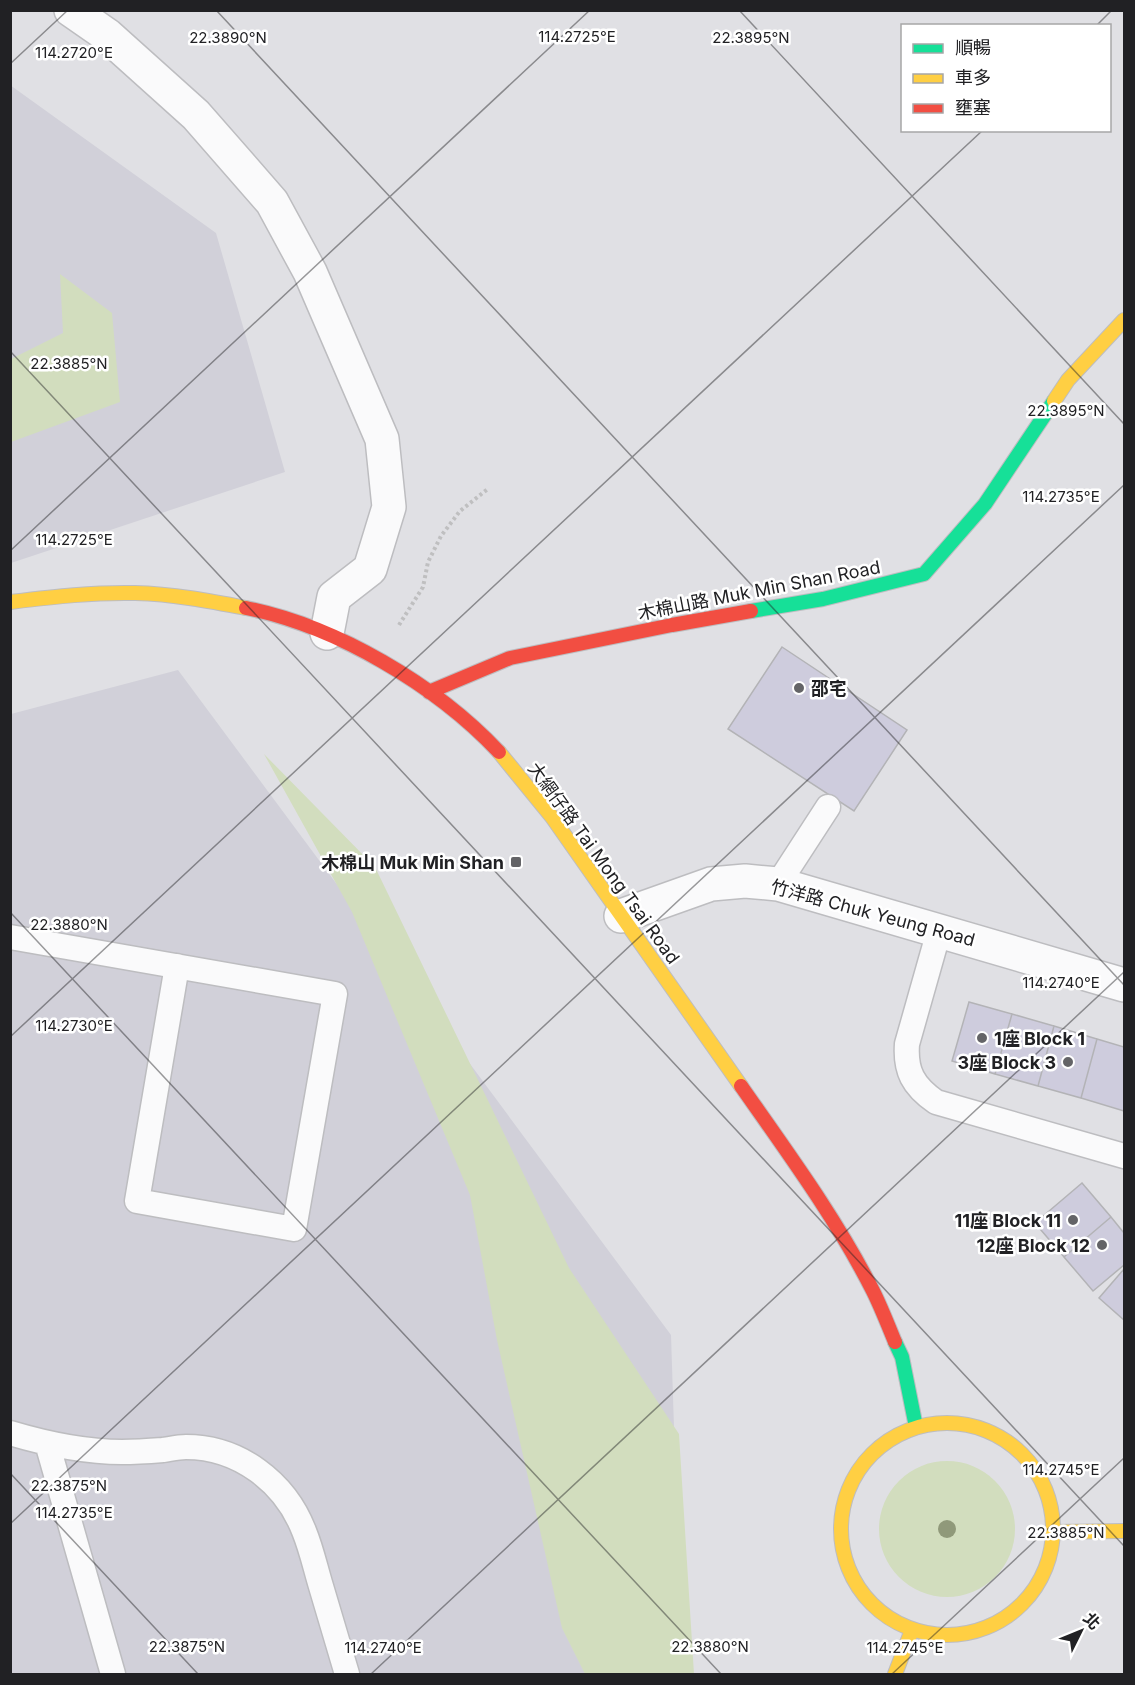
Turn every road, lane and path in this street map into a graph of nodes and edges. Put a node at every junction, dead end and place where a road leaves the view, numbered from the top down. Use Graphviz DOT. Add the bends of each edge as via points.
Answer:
graph roads {
  1 [pos="71,10"];
  2 [pos="1125,320"];
  3 [pos="489,488"];
  4 [pos="10,602"];
  5 [pos="327,633"];
  6 [pos="380,659"];
  7 [pos="429,692"];
  8 [pos="828,807"];
  9 [pos="778,884"];
  10 [pos="621,916"];
  11 [pos="939,930"];
  12 [pos="10,937"];
  13 [pos="177,966"];
  14 [pos="1125,985"];
  15 [pos="1125,1156"];
  16 [pos="916,1427"];
  17 [pos="10,1433"];
  18 [pos="47,1443"];
  19 [pos="1125,1531"];
  20 [pos="1054,1532"];
  21 [pos="912,1630"];
  22 [pos="113,1674"];
  23 [pos="347,1674"];
  24 [pos="895,1674"];
  1 -- 5 [label="street" via="107,35 196,115 272,202 310,272 382,439 389,507 370,569 334,597"];
  2 -- 7 [label="main road, 木棉山路 Muk Min Shan Road" via="1068,380 985,504 924,574 823,599 510,658"];
  3 -- 6 [label="path" via="460,511 441,536 428,562 423,587"];
  4 -- 5 [label="main road, 大網仔路 Tai Mong Tsai Road" via="97,593 156,593 272,613"];
  5 -- 6 [label="main road, 大網仔路 Tai Mong Tsai Road"];
  6 -- 7 [label="main road, 大網仔路 Tai Mong Tsai Road"];
  7 -- 10 [label="main road, 大網仔路 Tai Mong Tsai Road" via="475,729 516,771"];
  8 -- 9 [label="lane"];
  9 -- 10 [label="street, 竹洋路 Chuk Yeung Road" via="711,884"];
  9 -- 11 [label="street, 竹洋路 Chuk Yeung Road"];
  10 -- 16 [label="main road, 大網仔路 Tai Mong Tsai Road" via="837,1228 873,1291 902,1357"];
  11 -- 14 [label="street, 竹洋路 Chuk Yeung Road"];
  11 -- 15 [label="lane" via="906,1057 915,1083 924,1094 936,1102"];
  12 -- 13 [label="lane"];
  13 -- 13 [label="lane" via="335,994 294,1229 137,1201"];
  16 -- 20 [label="main road" via="949,1422 982,1429 1011,1444 1034,1468 1049,1498"];
  16 -- 21 [label="main road" via="886,1441 862,1464 846,1493 841,1526 844,1560 860,1589 882,1614"];
  17 -- 18 [label="lane"];
  18 -- 22 [label="lane"];
  18 -- 23 [label="lane" via="121,1452 210,1449 257,1469 277,1486 304,1531"];
  19 -- 20 [label="main road"];
  20 -- 21 [label="main road" via="1048,1564 1032,1594 1008,1617 978,1631 945,1636"];
  21 -- 24 [label="main road"];
}
